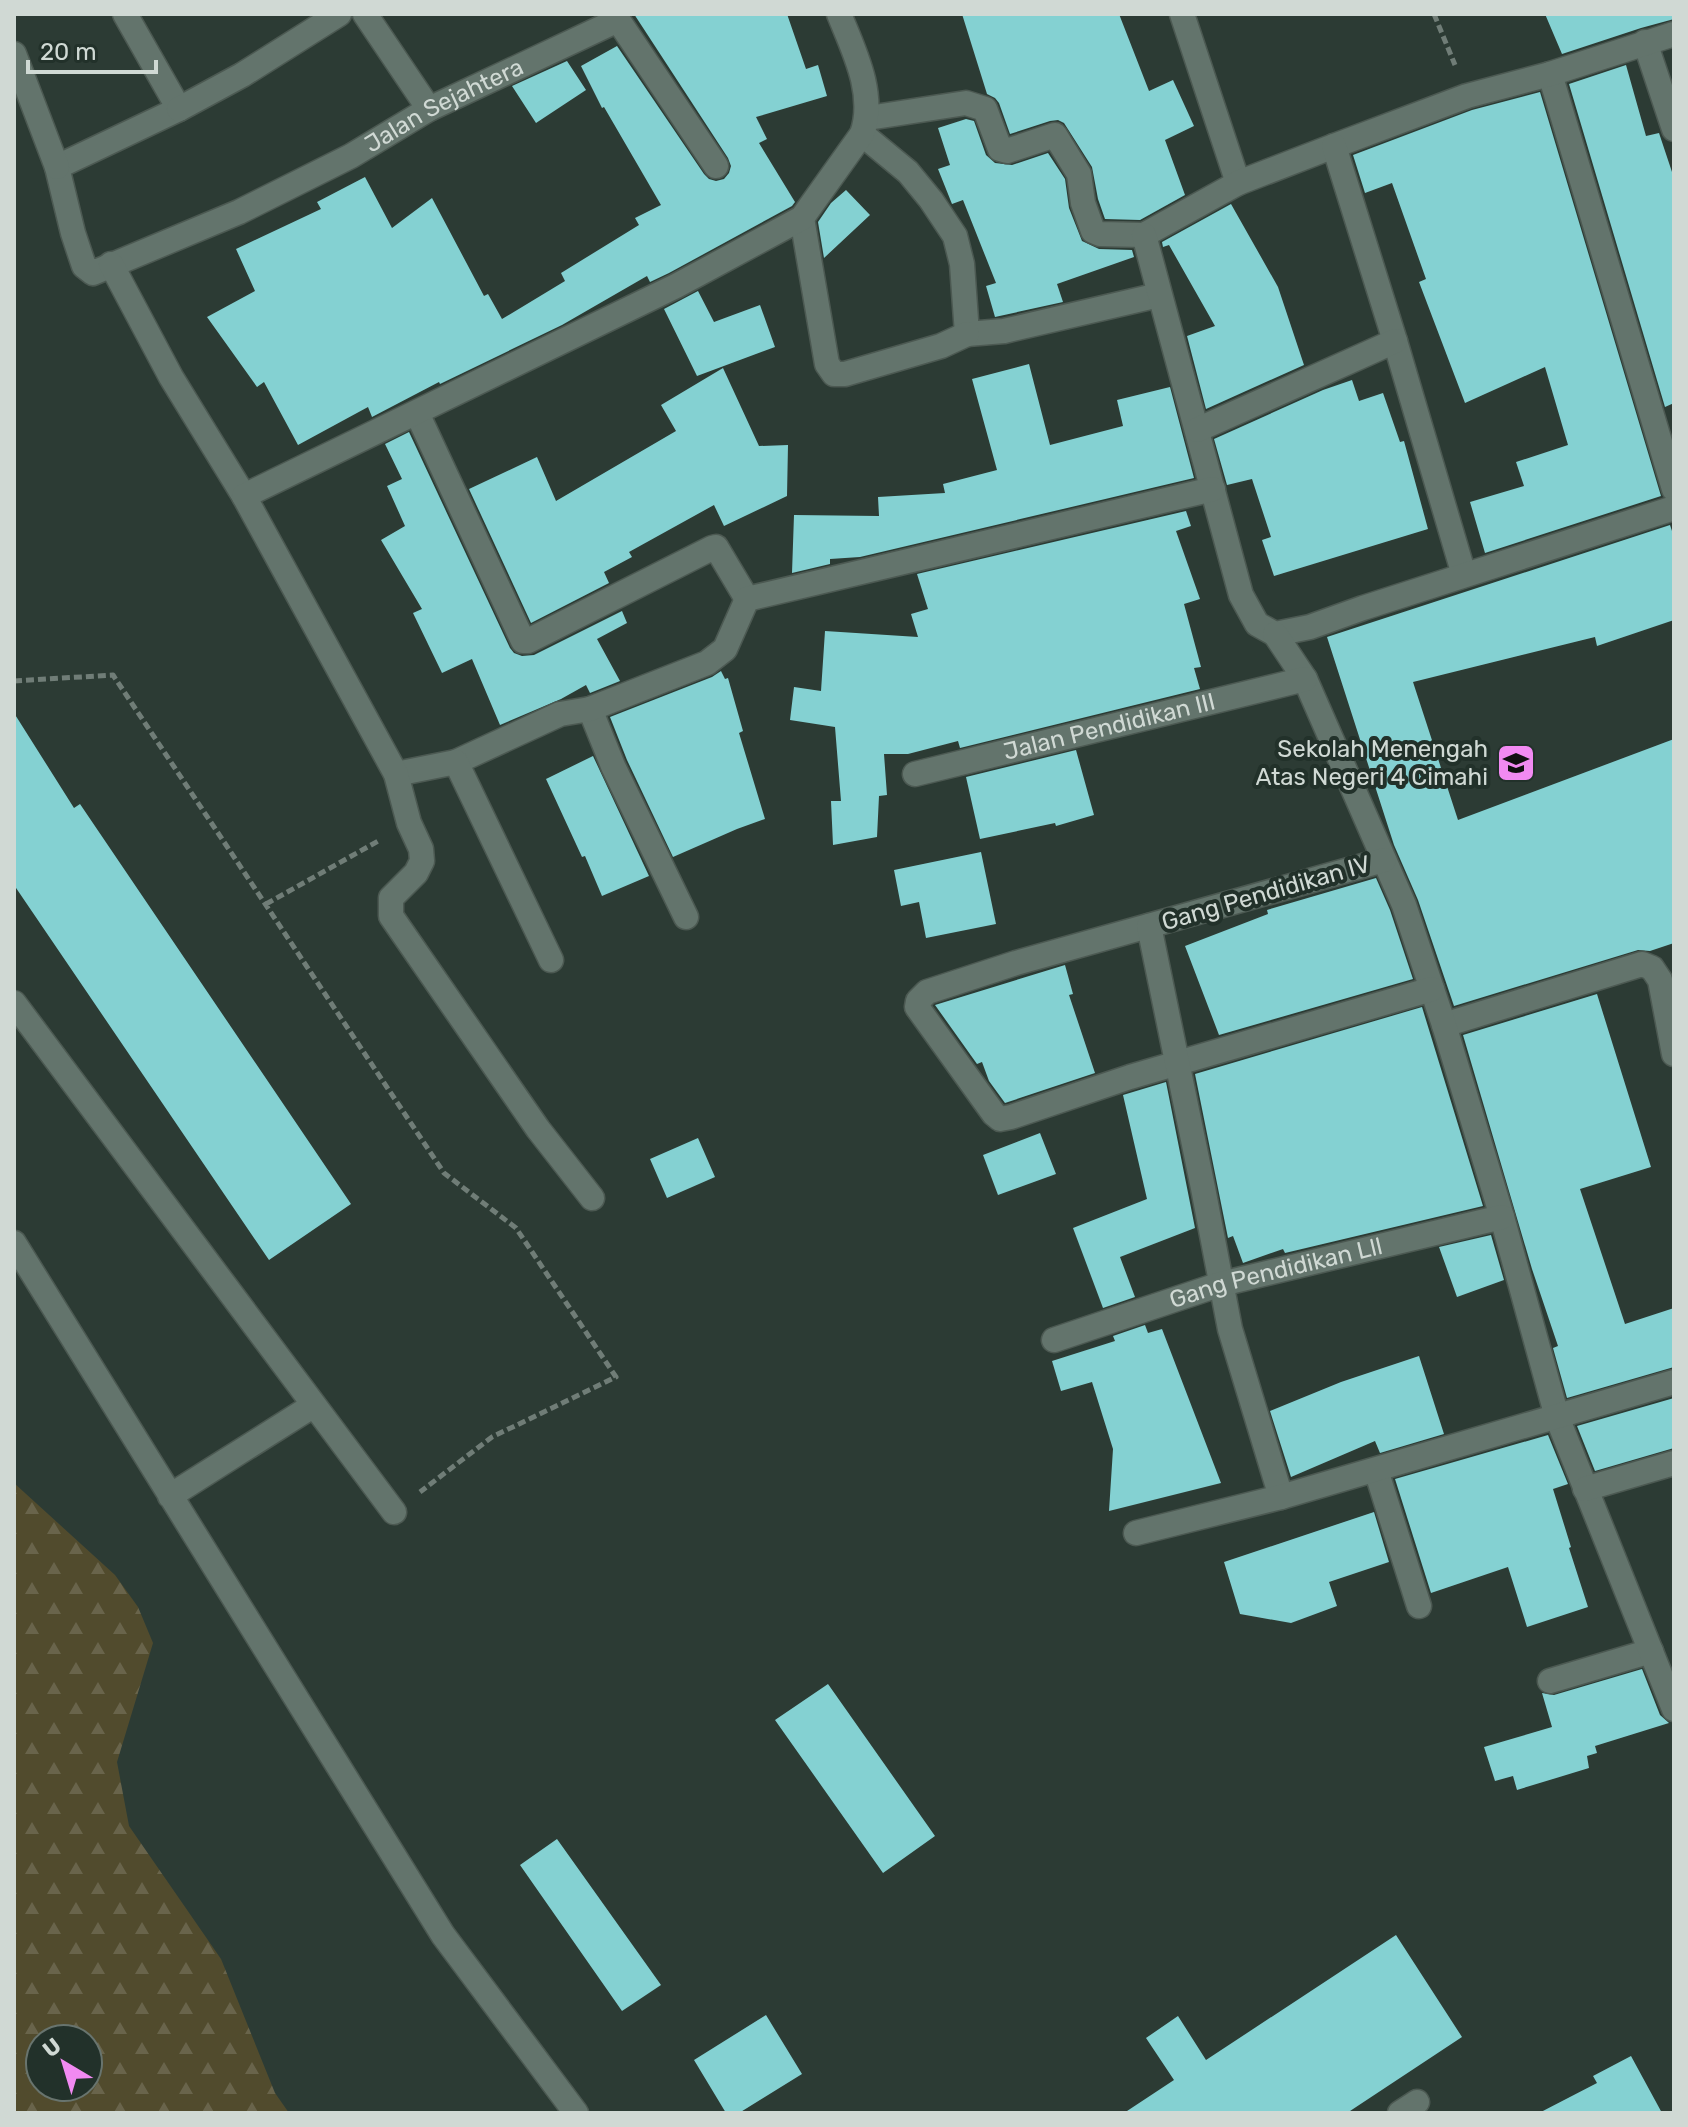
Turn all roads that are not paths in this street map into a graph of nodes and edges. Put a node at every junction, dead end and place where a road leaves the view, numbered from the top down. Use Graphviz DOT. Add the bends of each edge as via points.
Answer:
graph roads {
  1 [pos="125,14"];
  2 [pos="339,14"];
  3 [pos="365,14"];
  4 [pos="839,14"];
  5 [pos="1182,14"];
  6 [pos="1674,34"];
  7 [pos="1645,42"];
  8 [pos="14,54"];
  9 [pos="1550,74"];
  10 [pos="179,109"];
  11 [pos="429,109"];
  12 [pos="865,126"];
  13 [pos="1674,129"];
  14 [pos="1334,146"];
  15 [pos="716,166"];
  16 [pos="57,167"];
  17 [pos="1238,183"];
  18 [pos="802,218"];
  19 [pos="1144,235"];
  20 [pos="111,264"];
  21 [pos="1159,295"];
  22 [pos="967,334"];
  23 [pos="1395,341"];
  24 [pos="417,413"];
  25 [pos="1197,430"];
  26 [pos="1213,489"];
  27 [pos="1674,489"];
  28 [pos="244,496"];
  29 [pos="1674,508"];
  30 [pos="1464,575"];
  31 [pos="747,599"];
  32 [pos="1275,634"];
  33 [pos="1305,679"];
  34 [pos="590,709"];
  35 [pos="456,762"];
  36 [pos="396,774"];
  37 [pos="915,774"];
  38 [pos="1384,860"];
  39 [pos="686,917"];
  40 [pos="1149,926"];
  41 [pos="551,960"];
  42 [pos="1432,989"];
  43 [pos="14,1003"];
  44 [pos="1444,1025"];
  45 [pos="1673,1044"];
  46 [pos="1178,1064"];
  47 [pos="592,1198"];
  48 [pos="1502,1217"];
  49 [pos="14,1243"];
  50 [pos="1221,1284"];
  51 [pos="1054,1340"];
  52 [pos="1674,1382"];
  53 [pos="314,1405"];
  54 [pos="1557,1417"];
  55 [pos="1674,1463"];
  56 [pos="1376,1470"];
  57 [pos="1585,1489"];
  58 [pos="170,1496"];
  59 [pos="1281,1497"];
  60 [pos="394,1512"];
  61 [pos="1136,1533"];
  62 [pos="1419,1606"];
  63 [pos="1651,1651"];
  64 [pos="1550,1681"];
  65 [pos="1674,1709"];
  66 [pos="576,2113"];
  1 -- 10 [label="street"];
  2 -- 10 [label="street"];
  3 -- 11 [label="street"];
  4 -- 12 [label="street" via="860,64"];
  5 -- 17 [label="street"];
  6 -- 7 [label="street"];
  7 -- 9 [label="street"];
  7 -- 13 [label="street"];
  8 -- 16 [label="street"];
  9 -- 14 [label="street" via="1467,96"];
  9 -- 27 [label="street"];
  10 -- 16 [label="street"];
  11 -- 15 [label="street, Jalan Sejahtera" via="618,20"];
  11 -- 20 [label="street, Jalan Sejahtera" via="351,156 239,212"];
  12 -- 18 [label="street"];
  12 -- 19 [label="street" via="966,103 985,109 1000,149 1055,135 1079,174 1093,231"];
  12 -- 22 [label="street" via="931,200 955,236"];
  14 -- 17 [label="street"];
  14 -- 23 [label="street"];
  16 -- 20 [label="street" via="84,266 93,273"];
  17 -- 19 [label="street"];
  18 -- 22 [label="street" via="827,364 834,374 941,346"];
  18 -- 24 [label="street"];
  19 -- 21 [label="street"];
  20 -- 28 [label="street" via="171,377"];
  21 -- 22 [label="street" via="1004,331"];
  21 -- 25 [label="street"];
  23 -- 25 [label="street"];
  23 -- 30 [label="street"];
  24 -- 28 [label="street"];
  24 -- 31 [label="street" via="523,641 716,547"];
  25 -- 26 [label="street"];
  26 -- 31 [label="street"];
  26 -- 32 [label="street" via="1241,595 1257,624"];
  28 -- 36 [label="street"];
  29 -- 30 [label="street"];
  30 -- 32 [label="street"];
  31 -- 34 [label="street" via="725,649 716,657"];
  32 -- 33 [label="street"];
  33 -- 37 [label="street, Jalan Pendidikan III"];
  33 -- 38 [label="street"];
  34 -- 35 [label="street" via="560,714"];
  34 -- 39 [label="street"];
  35 -- 36 [label="street"];
  35 -- 41 [label="street"];
  36 -- 47 [label="street" via="422,861 391,898 391,916"];
  38 -- 40 [label="street, Gang Pendidikan IV"];
  38 -- 42 [label="street"];
  40 -- 46 [label="street"];
  40 -- 46 [label="street, Gang Pendidikan IV" via="927,992 917,1007 1000,1119"];
  42 -- 44 [label="street"];
  42 -- 46 [label="street"];
  43 -- 53 [label="street"];
  44 -- 45 [label="street" via="1642,964 1660,980"];
  44 -- 48 [label="street"];
  46 -- 50 [label="street"];
  48 -- 50 [label="street, Gang Pendidikan Lll"];
  48 -- 54 [label="street"];
  49 -- 58 [label="street"];
  50 -- 51 [label="street, Gang Pendidikan Lll"];
  50 -- 59 [label="street"];
  52 -- 54 [label="street"];
  53 -- 58 [label="street"];
  53 -- 60 [label="street"];
  54 -- 56 [label="street"];
  54 -- 57 [label="street"];
  55 -- 57 [label="street"];
  56 -- 59 [label="street"];
  56 -- 62 [label="street"];
  57 -- 63 [label="street"];
  58 -- 66 [label="street" via="443,1935"];
  59 -- 61 [label="street"];
  63 -- 64 [label="street"];
  63 -- 65 [label="street"];
}
